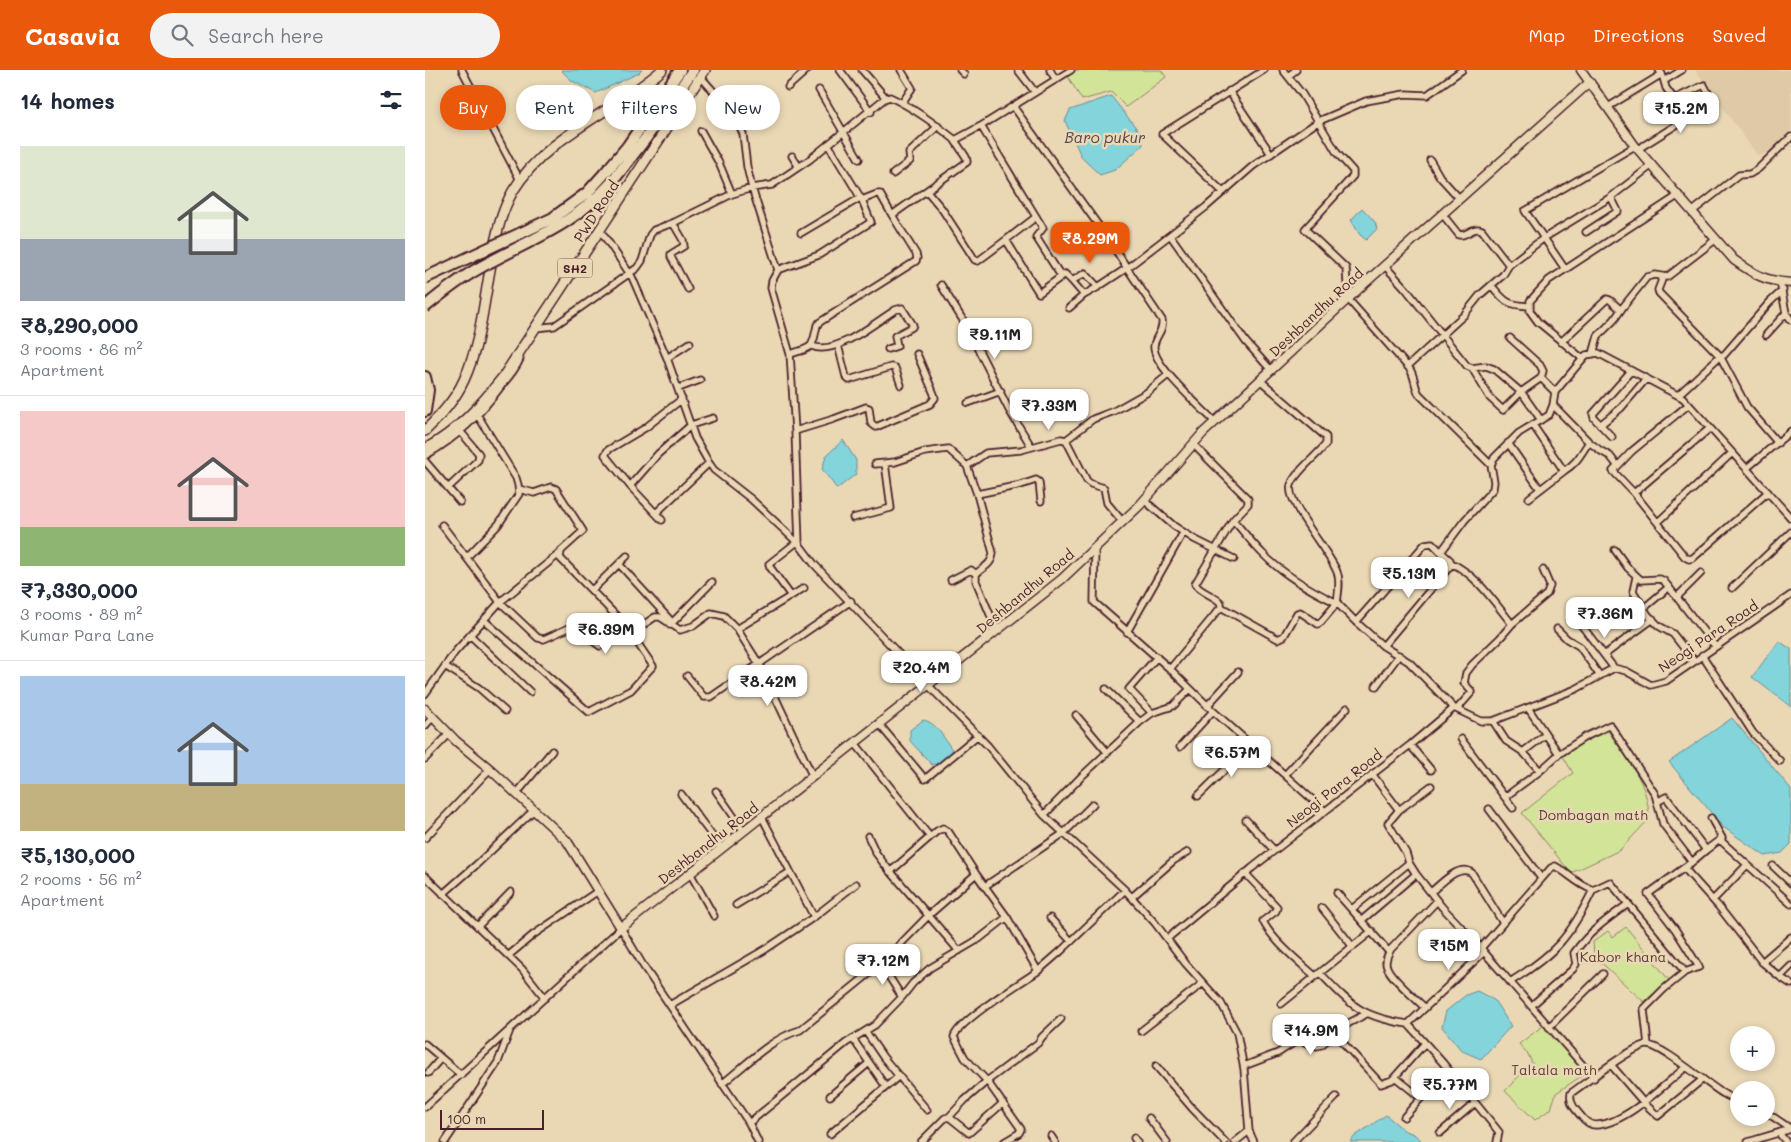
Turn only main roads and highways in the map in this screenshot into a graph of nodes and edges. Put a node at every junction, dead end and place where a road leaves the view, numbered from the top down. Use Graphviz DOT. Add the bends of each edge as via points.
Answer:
graph roads {
  1 [pos="662,70"];
  2 [pos="680,70"];
  3 [pos="700,72"];
  4 [pos="425,278"];
  5 [pos="425,307"];
  6 [pos="425,377"];
  7 [pos="425,411"];
  8 [pos="425,431"];
  9 [pos="425,449"];
  1 -- 8 [label="main road" via="563,139 520,180 497,230 469,367 456,395"];
  2 -- 4 [label="highway, bridge" via="627,148 587,193 553,218"];
  3 -- 5 [label="highway, bridge" via="598,198 566,222 469,274"];
  3 -- 9 [label="main road, PWD Road / SH2" via="503,377 476,413"];
  6 -- 7 [label="highway" via="428,390"];
}
